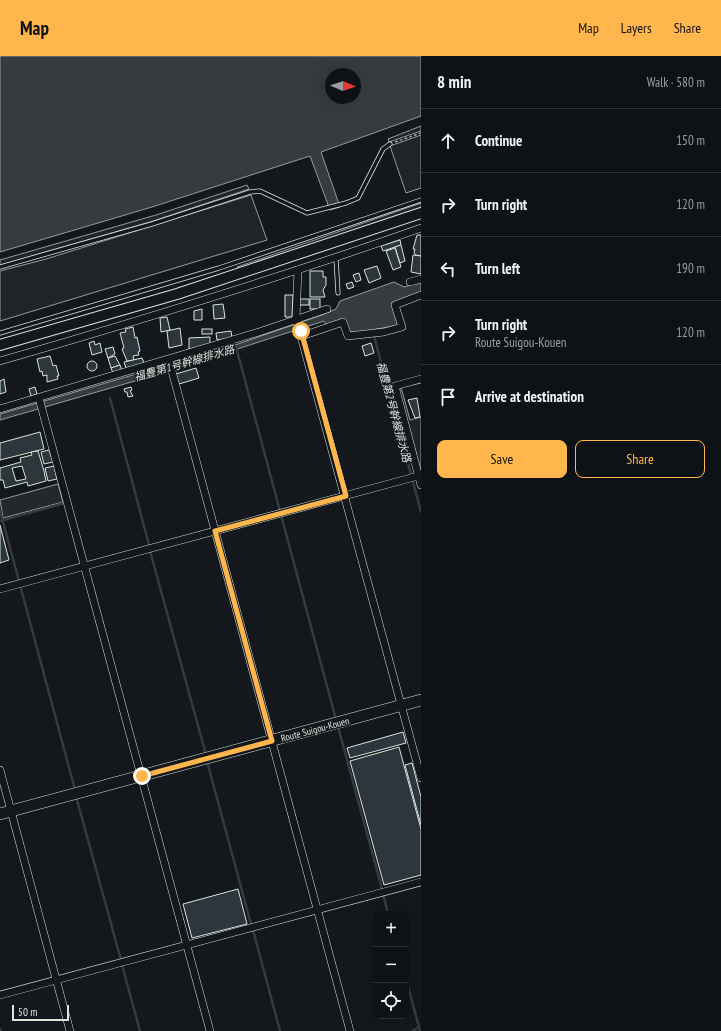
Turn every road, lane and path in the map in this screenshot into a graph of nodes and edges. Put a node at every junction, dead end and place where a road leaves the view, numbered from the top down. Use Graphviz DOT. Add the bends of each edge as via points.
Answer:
graph roads {
  1 [pos="421,133"];
  2 [pos="390,144"];
  3 [pos="421,200"];
  4 [pos="421,213"];
  5 [pos="421,228"];
  6 [pos="336,258"];
  7 [pos="0,267"];
  8 [pos="298,270"];
  9 [pos="421,279"];
  10 [pos="410,282"];
  11 [pos="338,293"];
  12 [pos="421,296"];
  13 [pos="327,309"];
  14 [pos="297,320"];
  15 [pos="0,333"];
  16 [pos="302,334"];
  17 [pos="0,345"];
  18 [pos="0,360"];
  19 [pos="169,361"];
  20 [pos="421,379"];
  21 [pos="39,399"];
  22 [pos="0,409"];
  23 [pos="415,477"];
  24 [pos="421,485"];
  25 [pos="346,496"];
  26 [pos="215,531"];
  27 [pos="84,566"];
  28 [pos="0,589"];
  29 [pos="421,700"];
  30 [pos="401,706"];
  31 [pos="272,741"];
  32 [pos="0,770"];
  33 [pos="142,776"];
  34 [pos="421,778"];
  35 [pos="11,811"];
  36 [pos="0,814"];
  37 [pos="421,882"];
  38 [pos="317,910"];
  39 [pos="187,945"];
  40 [pos="56,980"];
  41 [pos="0,995"];
  42 [pos="70,1031"];
  43 [pos="210,1031"];
  44 [pos="350,1031"];
  1 -- 2 [label="path"];
  2 -- 7 [label="lane" via="383,149 358,198 346,203 307,213 260,191 250,192 152,224"];
  3 -- 15 [label="lane" via="219,268"];
  4 -- 17 [label="street" via="177,294"];
  5 -- 6 [label="street"];
  6 -- 8 [label="street"];
  6 -- 11 [label="lane"];
  8 -- 14 [label="street"];
  8 -- 18 [label="street" via="146,319"];
  9 -- 10 [label="street"];
  12 -- 16 [label="street" via="395,305 402,327 348,336 343,322"];
  13 -- 14 [label="street"];
  14 -- 16 [label="street"];
  14 -- 19 [label="street"];
  16 -- 25 [label="street"];
  19 -- 21 [label="street"];
  19 -- 26 [label="street"];
  20 -- 23 [label="street" via="394,386"];
  21 -- 22 [label="street"];
  21 -- 27 [label="street"];
  23 -- 24 [label="street"];
  23 -- 25 [label="street"];
  25 -- 26 [label="street"];
  25 -- 30 [label="street"];
  26 -- 27 [label="street"];
  26 -- 31 [label="street"];
  27 -- 28 [label="street"];
  27 -- 33 [label="street"];
  29 -- 30 [label="main road, Route Suigou-Kouen"];
  30 -- 31 [label="main road, Route Suigou-Kouen"];
  30 -- 34 [label="street"];
  31 -- 33 [label="main road, Route Suigou-Kouen"];
  31 -- 38 [label="street"];
  32 -- 35 [label="street"];
  33 -- 35 [label="main road, Route Suigou-Kouen"];
  33 -- 39 [label="street"];
  35 -- 36 [label="main road, Route Suigou-Kouen"];
  35 -- 40 [label="street"];
  37 -- 38 [label="street"];
  38 -- 39 [label="street"];
  38 -- 44 [label="street"];
  39 -- 40 [label="street"];
  39 -- 43 [label="street"];
  40 -- 41 [label="street"];
  40 -- 42 [label="street"];
}
